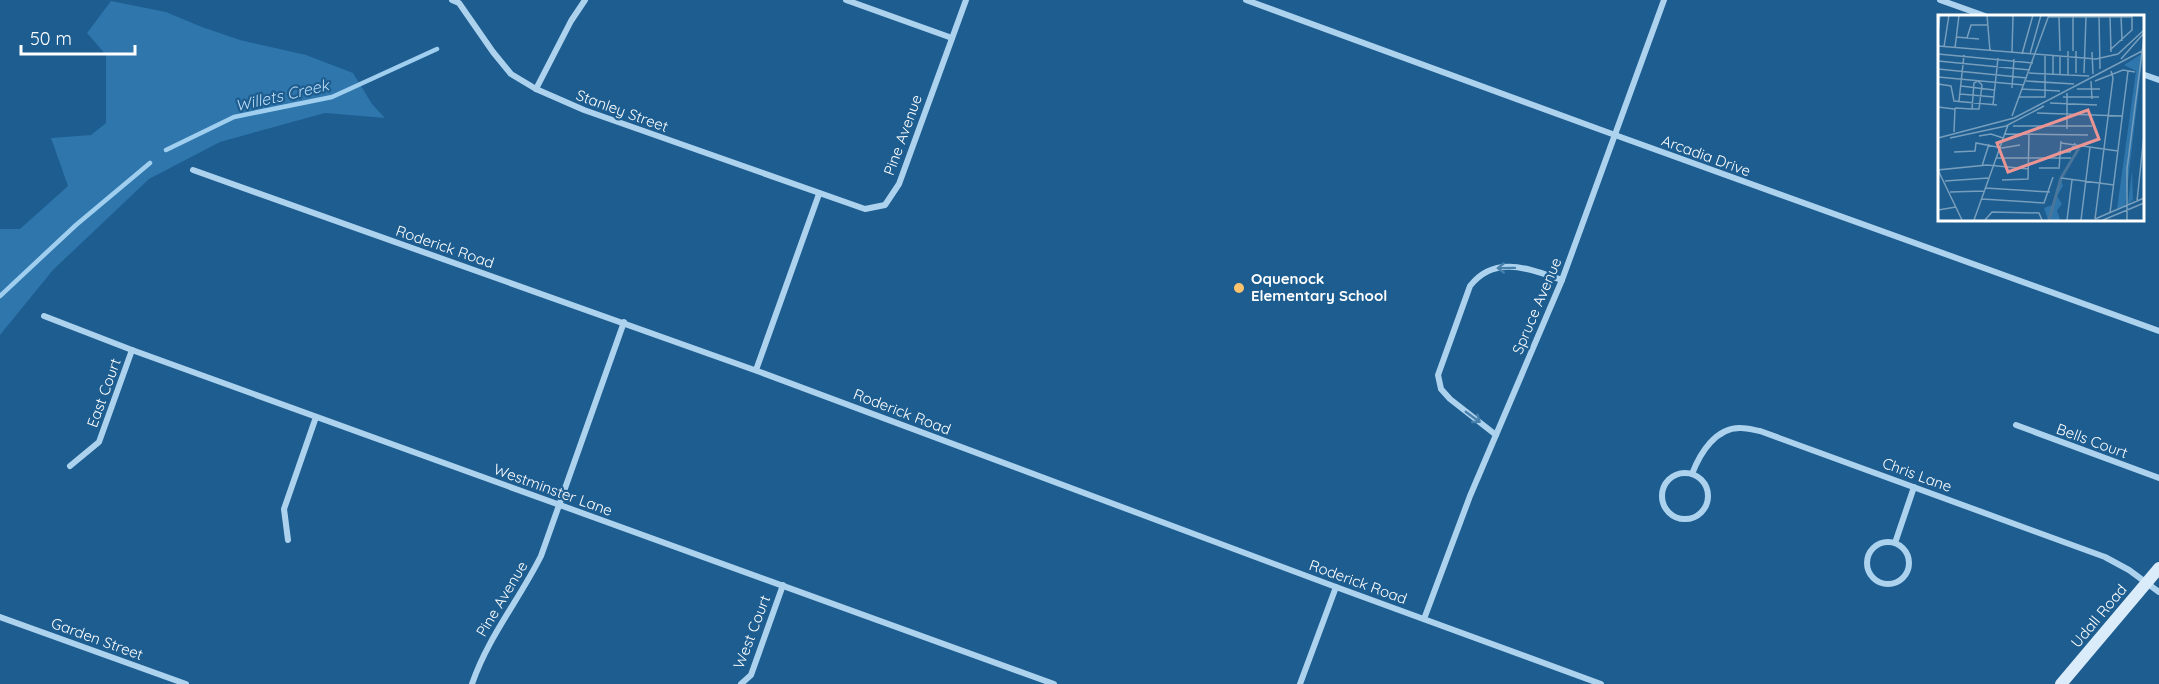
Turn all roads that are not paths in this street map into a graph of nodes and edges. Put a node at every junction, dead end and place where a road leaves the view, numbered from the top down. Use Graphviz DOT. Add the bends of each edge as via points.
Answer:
graph roads {
  1 [pos="452,0"];
  2 [pos="585,0"];
  3 [pos="846,0"];
  4 [pos="966,0"];
  5 [pos="1246,0"];
  6 [pos="1664,0"];
  7 [pos="1940,0"];
  8 [pos="1982,15"];
  9 [pos="952,38"];
  10 [pos="2144,75"];
  11 [pos="2159,80"];
  12 [pos="536,89"];
  13 [pos="1615,135"];
  14 [pos="193,170"];
  15 [pos="819,194"];
  16 [pos="1562,280"];
  17 [pos="44,316"];
  18 [pos="624,322"];
  19 [pos="2159,331"];
  20 [pos="132,350"];
  21 [pos="756,370"];
  22 [pos="316,417"];
  23 [pos="2016,425"];
  24 [pos="1496,435"];
  25 [pos="70,466"];
  26 [pos="1692,474"];
  27 [pos="2159,478"];
  28 [pos="1914,487"];
  29 [pos="559,506"];
  30 [pos="288,540"];
  31 [pos="1895,543"];
  32 [pos="2159,568"];
  33 [pos="2147,583"];
  34 [pos="783,585"];
  35 [pos="1335,587"];
  36 [pos="2159,592"];
  37 [pos="0,617"];
  38 [pos="1424,619"];
  39 [pos="186,684"];
  40 [pos="472,684"];
  41 [pos="741,684"];
  42 [pos="1054,684"];
  43 [pos="1300,684"];
  44 [pos="1601,684"];
  45 [pos="2061,684"];
  1 -- 12 [label="street, Stanley Street" via="459,3 511,74"];
  2 -- 12 [label="street"];
  3 -- 9 [label="street"];
  4 -- 9 [label="street, Pine Avenue"];
  5 -- 13 [label="street, Arcadia Drive"];
  6 -- 13 [label="street, Spruce Avenue"];
  7 -- 8 [label="street"];
  9 -- 15 [label="street, Pine Avenue" via="898,184 885,205 865,209"];
  10 -- 11 [label="street"];
  12 -- 15 [label="street, Stanley Street"];
  13 -- 16 [label="street, Spruce Avenue"];
  13 -- 19 [label="street, Arcadia Drive"];
  14 -- 18 [label="street, Roderick Road"];
  15 -- 21 [label="street"];
  16 -- 24 [label="street, Spruce Avenue"];
  16 -- 24 [label="street, one-way" via="1501,266 1477,277 1470,286 1438,375 1441,388 1450,399"];
  17 -- 20 [label="street, Westminster Lane"];
  18 -- 21 [label="street, Roderick Road"];
  18 -- 29 [label="street, Pine Avenue"];
  20 -- 22 [label="street, Westminster Lane"];
  20 -- 25 [label="street, East Court" via="99,442"];
  21 -- 35 [label="street, Roderick Road"];
  22 -- 29 [label="street, Westminster Lane"];
  22 -- 30 [label="street" via="284,509"];
  23 -- 27 [label="street, Bells Court"];
  24 -- 38 [label="street, Spruce Avenue"];
  26 -- 26 [label="street" via="1674,475 1662,489 1664,507 1678,518 1696,517 1707,503 1706,486"];
  26 -- 28 [label="street, Chris Lane" via="1707,446 1721,433 1740,428"];
  28 -- 31 [label="street"];
  28 -- 33 [label="street, Chris Lane" via="2105,557"];
  29 -- 34 [label="street, Westminster Lane"];
  29 -- 40 [label="street, Pine Avenue" via="541,556 494,634"];
  31 -- 31 [label="street" via="1878,544 1868,556 1869,572 1881,583 1897,582 1908,570 1907,554"];
  32 -- 33 [label="main road, Udall Road"];
  33 -- 36 [label="street, Chris Lane"];
  33 -- 45 [label="main road, Udall Road"];
  34 -- 41 [label="street, West Court" via="752,675"];
  34 -- 42 [label="street, Westminster Lane"];
  35 -- 38 [label="street, Roderick Road"];
  35 -- 43 [label="street"];
  37 -- 39 [label="street, Garden Street"];
  38 -- 44 [label="street, Roderick Road"];
}
